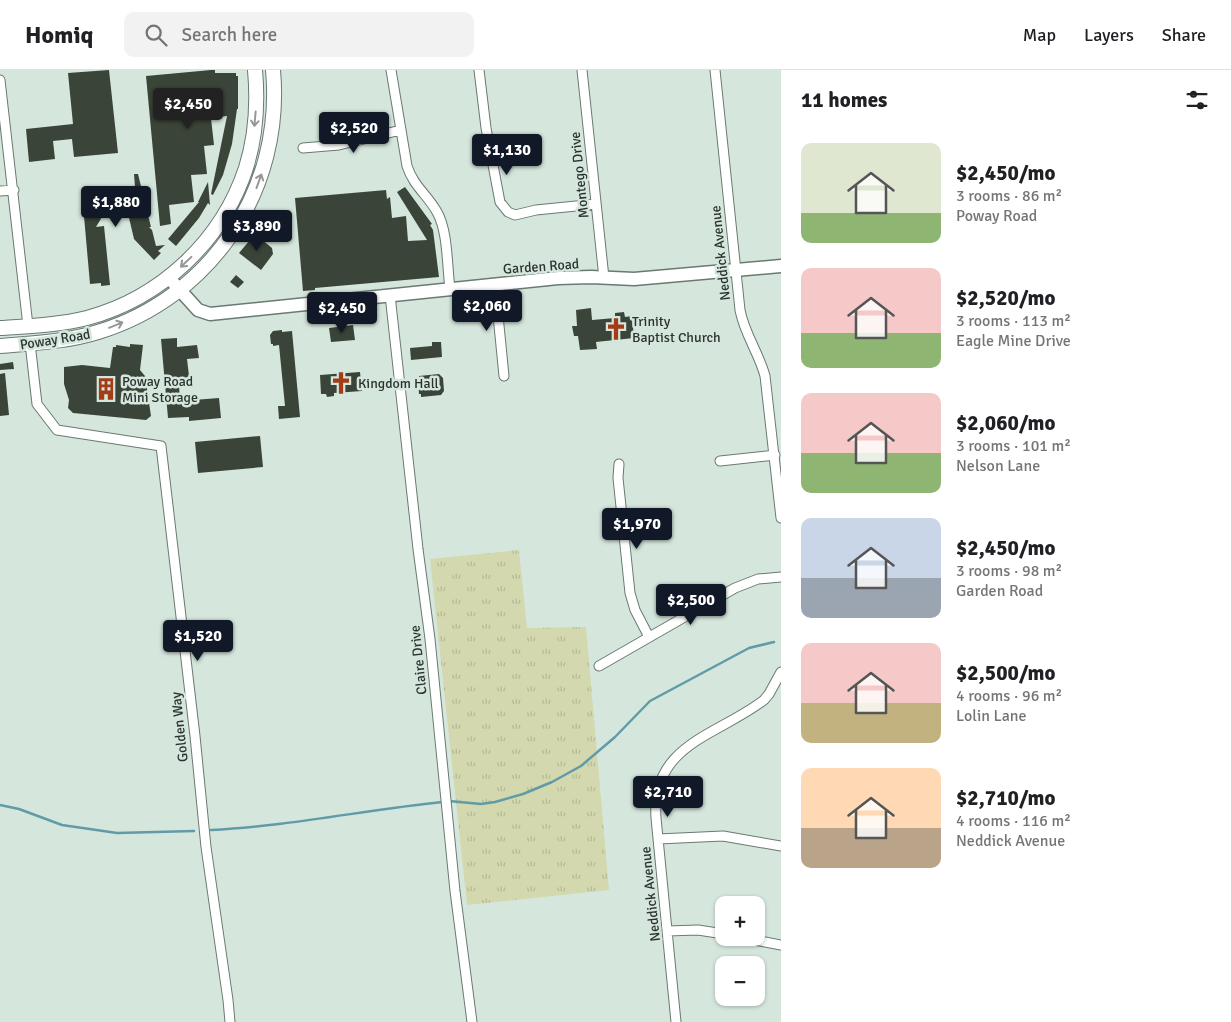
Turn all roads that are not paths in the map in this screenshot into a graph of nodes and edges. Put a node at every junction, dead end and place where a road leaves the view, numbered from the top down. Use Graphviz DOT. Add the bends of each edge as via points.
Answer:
graph roads {
  1 [pos="255,70"];
  2 [pos="272,70"];
  3 [pos="391,70"];
  4 [pos="479,70"];
  5 [pos="582,70"];
  6 [pos="715,70"];
  7 [pos="0,80"];
  8 [pos="400,130"];
  9 [pos="303,148"];
  10 [pos="14,190"];
  11 [pos="0,191"];
  12 [pos="596,204"];
  13 [pos="781,266"];
  14 [pos="735,271"];
  15 [pos="168,278"];
  16 [pos="604,278"];
  17 [pos="495,284"];
  18 [pos="180,289"];
  19 [pos="450,289"];
  20 [pos="390,295"];
  21 [pos="117,307"];
  22 [pos="28,326"];
  23 [pos="0,328"];
  24 [pos="0,338"];
  25 [pos="30,344"];
  26 [pos="0,346"];
  27 [pos="504,376"];
  28 [pos="774,455"];
  29 [pos="720,461"];
  30 [pos="619,464"];
  31 [pos="781,518"];
  32 [pos="781,577"];
  33 [pos="650,637"];
  34 [pos="599,666"];
  35 [pos="781,672"];
  36 [pos="658,839"];
  37 [pos="781,846"];
  38 [pos="667,931"];
  39 [pos="715,933"];
  40 [pos="765,942"];
  41 [pos="781,945"];
  42 [pos="230,1022"];
  43 [pos="472,1022"];
  44 [pos="676,1022"];
  1 -- 15 [label="main road, Poway Road, one-way" via="252,140 237,191 206,240"];
  18 -- 2 [label="main road, Poway Road, one-way" via="229,239 257,187 272,133"];
  3 -- 8 [label="street"];
  4 -- 12 [label="street" via="489,151 503,208 515,215"];
  5 -- 12 [label="street, Montego Drive"];
  6 -- 14 [label="street, Neddick Avenue"];
  7 -- 10 [label="street"];
  8 -- 9 [label="street" via="339,145"];
  8 -- 19 [label="street" via="410,173 442,224"];
  10 -- 11 [label="street"];
  10 -- 22 [label="street"];
  12 -- 16 [label="street, Montego Drive"];
  13 -- 14 [label="street, Garden Road"];
  14 -- 16 [label="street, Garden Road" via="634,280"];
  14 -- 28 [label="street, Neddick Avenue" via="741,318 765,376"];
  15 -- 18 [label="street, Garden Road"];
  15 -- 21 [label="main road, Poway Road"];
  16 -- 17 [label="street, Garden Road"];
  17 -- 19 [label="street, Garden Road"];
  17 -- 27 [label="street"];
  18 -- 20 [label="street, Garden Road" via="198,310 210,314"];
  25 -- 18 [label="main road, Poway Road, one-way" via="74,338 116,326 154,307"];
  19 -- 20 [label="street, Garden Road"];
  20 -- 43 [label="street, Claire Drive"];
  21 -- 22 [label="main road, Poway Road" via="86,318"];
  21 -- 25 [label="main road" via="99,321 34,334 30,336"];
  22 -- 23 [label="main road, Poway Road"];
  22 -- 24 [label="main road" via="20,336"];
  25 -- 26 [label="main road, Poway Road"];
  25 -- 42 [label="street, Golden Way" via="37,404 57,430 160,446 206,847"];
  28 -- 29 [label="street"];
  28 -- 31 [label="street, Neddick Avenue"];
  30 -- 33 [label="street" via="628,584 632,603"];
  32 -- 33 [label="street" via="735,588"];
  33 -- 34 [label="street"];
  35 -- 36 [label="street, Neddick Avenue" via="764,700 692,743 671,762 656,796"];
  36 -- 37 [label="street" via="722,836"];
  36 -- 38 [label="street, Neddick Avenue"];
  38 -- 39 [label="street"];
  38 -- 44 [label="street, Neddick Avenue"];
  40 -- 41 [label="street"];
}
